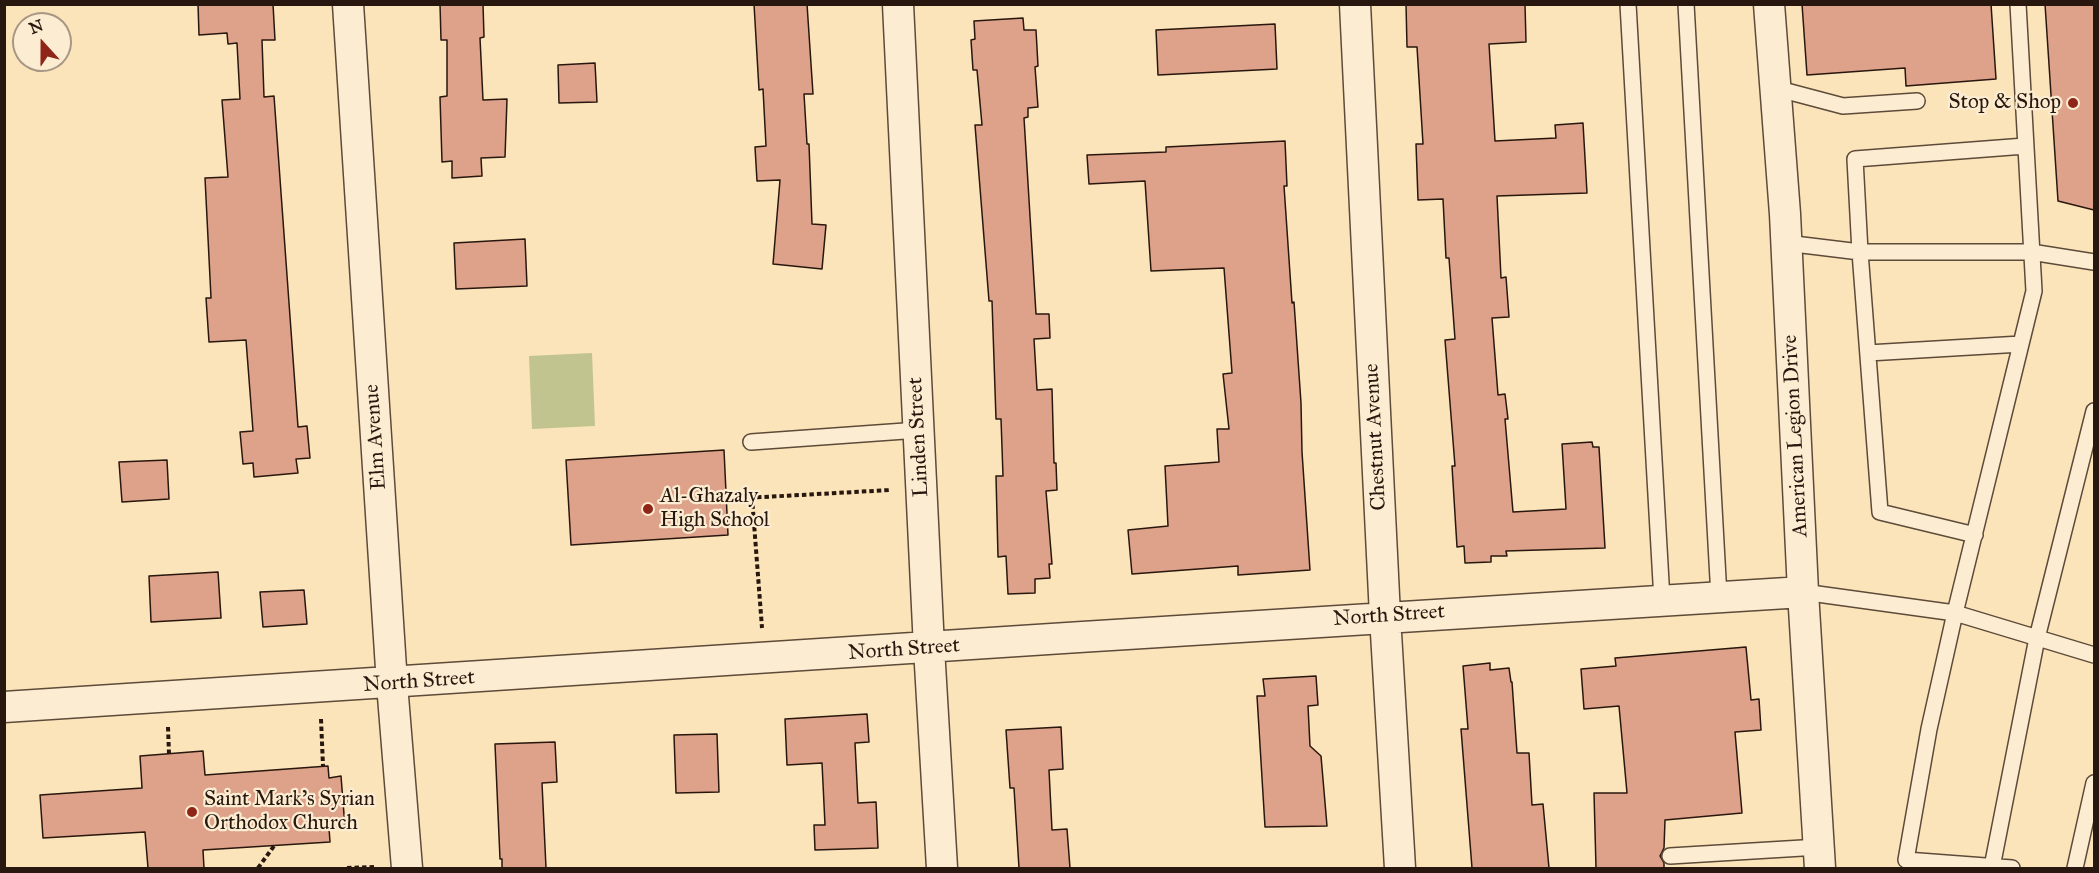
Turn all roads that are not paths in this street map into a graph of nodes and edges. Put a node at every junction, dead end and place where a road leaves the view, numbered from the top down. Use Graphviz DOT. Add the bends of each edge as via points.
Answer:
graph roads {
  1 [pos="348,4"];
  2 [pos="898,4"];
  3 [pos="1355,4"];
  4 [pos="1628,4"];
  5 [pos="1686,4"];
  6 [pos="1768,4"];
  7 [pos="2018,4"];
  8 [pos="1775,88"];
  9 [pos="1917,101"];
  10 [pos="2025,146"];
  11 [pos="1786,243"];
  12 [pos="1860,252"];
  13 [pos="2031,252"];
  14 [pos="2094,262"];
  15 [pos="2021,344"];
  16 [pos="1868,352"];
  17 [pos="2094,411"];
  18 [pos="919,430"];
  19 [pos="751,442"];
  20 [pos="1975,535"];
  21 [pos="1803,592"];
  22 [pos="1719,597"];
  23 [pos="1662,600"];
  24 [pos="1955,613"];
  25 [pos="1385,616"];
  26 [pos="2037,638"];
  27 [pos="928,648"];
  28 [pos="2094,655"];
  29 [pos="392,684"];
  30 [pos="4,707"];
  31 [pos="2094,783"];
  32 [pos="1670,856"];
  33 [pos="1820,858"];
  34 [pos="1992,867"];
  35 [pos="407,868"];
  36 [pos="942,868"];
  37 [pos="1400,868"];
  38 [pos="2012,868"];
  39 [pos="2075,868"];
  1 -- 29 [label="street, Elm Avenue"];
  2 -- 18 [label="street, Linden Street"];
  3 -- 25 [label="street, Chestnut Avenue"];
  4 -- 23 [label="lane"];
  5 -- 22 [label="lane"];
  6 -- 8 [label="street, American Legion Drive"];
  7 -- 10 [label="lane"];
  8 -- 9 [label="lane" via="1843,106"];
  8 -- 11 [label="street, American Legion Drive"];
  10 -- 12 [label="lane" via="1855,159"];
  10 -- 13 [label="lane"];
  11 -- 12 [label="lane"];
  11 -- 21 [label="street, American Legion Drive"];
  12 -- 13 [label="lane"];
  12 -- 16 [label="lane"];
  13 -- 14 [label="lane"];
  13 -- 15 [label="lane" via="2034,291"];
  15 -- 16 [label="lane"];
  15 -- 20 [label="lane"];
  16 -- 20 [label="lane" via="1880,512"];
  17 -- 26 [label="lane"];
  18 -- 19 [label="lane"];
  18 -- 27 [label="street, Linden Street"];
  20 -- 24 [label="lane"];
  21 -- 22 [label="street, North Street"];
  21 -- 24 [label="lane"];
  21 -- 33 [label="street, American Legion Drive"];
  22 -- 23 [label="street, North Street"];
  23 -- 25 [label="street, North Street"];
  24 -- 26 [label="lane"];
  24 -- 34 [label="lane" via="1906,860"];
  25 -- 27 [label="street, North Street"];
  25 -- 37 [label="street, Chestnut Avenue"];
  26 -- 28 [label="lane"];
  26 -- 34 [label="lane"];
  27 -- 29 [label="street, North Street"];
  27 -- 36 [label="street, Linden Street"];
  29 -- 30 [label="street, North Street"];
  29 -- 35 [label="street, Elm Avenue"];
  31 -- 39 [label="lane"];
  32 -- 33 [label="lane"];
  34 -- 38 [label="lane"];
}
